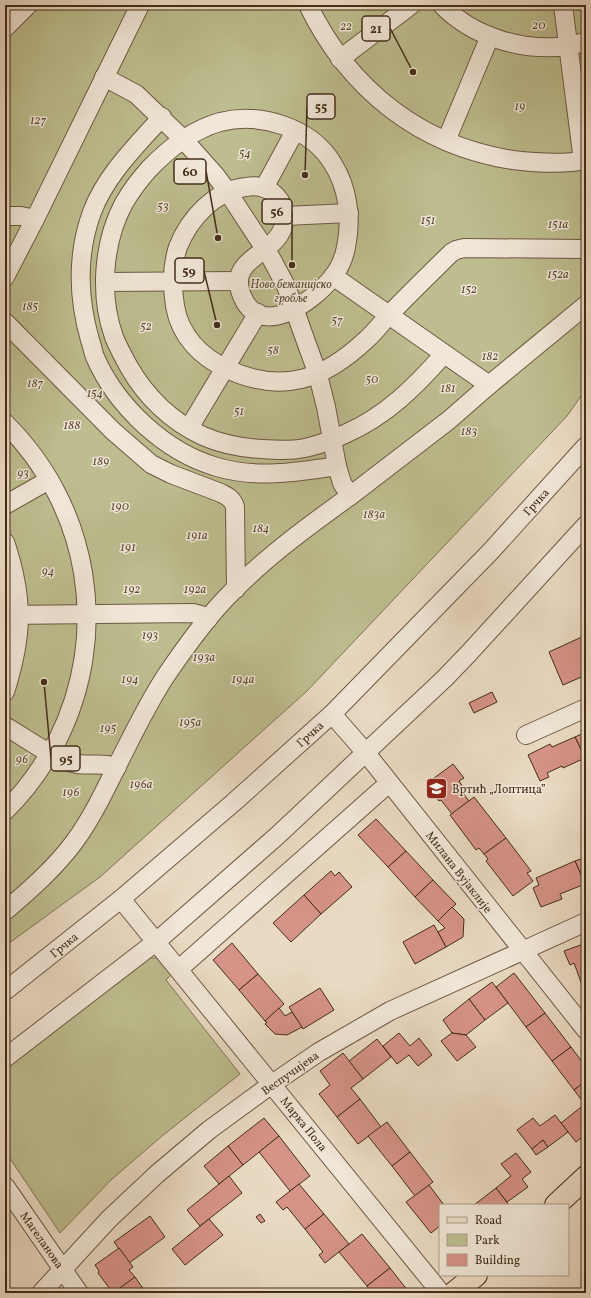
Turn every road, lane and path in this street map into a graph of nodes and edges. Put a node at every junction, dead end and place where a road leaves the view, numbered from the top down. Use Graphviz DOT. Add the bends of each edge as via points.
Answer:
graph roads {
  1 [pos="28,5"];
  2 [pos="140,5"];
  3 [pos="308,5"];
  4 [pos="412,5"];
  5 [pos="442,5"];
  6 [pos="563,5"];
  7 [pos="5,28"];
  8 [pos="490,36"];
  9 [pos="586,42"];
  10 [pos="568,46"];
  11 [pos="340,59"];
  12 [pos="104,77"];
  13 [pos="162,117"];
  14 [pos="295,131"];
  15 [pos="183,139"];
  16 [pos="446,141"];
  17 [pos="585,161"];
  18 [pos="264,188"];
  19 [pos="227,191"];
  20 [pos="349,213"];
  21 [pos="5,216"];
  22 [pos="285,216"];
  23 [pos="35,219"];
  24 [pos="265,249"];
  25 [pos="586,249"];
  26 [pos="333,276"];
  27 [pos="5,277"];
  28 [pos="239,281"];
  29 [pos="106,282"];
  30 [pos="173,282"];
  31 [pos="586,305"];
  32 [pos="294,310"];
  33 [pos="258,313"];
  34 [pos="389,315"];
  35 [pos="5,322"];
  36 [pos="444,354"];
  37 [pos="225,368"];
  38 [pos="318,374"];
  39 [pos="489,385"];
  40 [pos="5,423"];
  41 [pos="189,428"];
  42 [pos="332,440"];
  43 [pos="584,452"];
  44 [pos="337,466"];
  45 [pos="49,480"];
  46 [pos="350,496"];
  47 [pos="5,505"];
  48 [pos="586,525"];
  49 [pos="5,542"];
  50 [pos="236,589"];
  51 [pos="12,614"];
  52 [pos="87,614"];
  53 [pos="208,619"];
  54 [pos="5,692"];
  55 [pos="586,708"];
  56 [pos="332,714"];
  57 [pos="5,726"];
  58 [pos="526,735"];
  59 [pos="50,753"];
  60 [pos="366,754"];
  61 [pos="117,767"];
  62 [pos="389,783"];
  63 [pos="5,811"];
  64 [pos="121,899"];
  65 [pos="5,912"];
  66 [pos="586,922"];
  67 [pos="156,941"];
  68 [pos="521,950"];
  69 [pos="179,969"];
  70 [pos="5,991"];
  71 [pos="586,1030"];
  72 [pos="5,1058"];
  73 [pos="272,1084"];
  74 [pos="586,1177"];
  75 [pos="5,1186"];
  76 [pos="557,1204"];
  77 [pos="62,1270"];
  78 [pos="475,1276"];
  79 [pos="41,1293"];
  80 [pos="79,1293"];
  81 [pos="441,1293"];
  82 [pos="454,1293"];
  1 -- 7 [label="street"];
  2 -- 12 [label="street"];
  3 -- 11 [label="street"];
  4 -- 11 [label="street"];
  5 -- 8 [label="street" via="467,25"];
  6 -- 10 [label="street"];
  8 -- 10 [label="street" via="515,44 541,48"];
  8 -- 16 [label="street"];
  9 -- 10 [label="street"];
  10 -- 17 [label="street"];
  11 -- 16 [label="street" via="362,84 388,107 416,126"];
  12 -- 13 [label="street" via="136,94"];
  12 -- 23 [label="street"];
  13 -- 15 [label="street"];
  13 -- 44 [label="street" via="111,177 91,218 82,261 81,288 83,312 95,356 111,386 136,417 158,436 198,461 218,468 252,473 291,472"];
  14 -- 15 [label="street" via="272,121 242,119 217,123"];
  14 -- 18 [label="street"];
  14 -- 20 [label="street" via="314,142 332,161 344,189"];
  15 -- 19 [label="street"];
  15 -- 29 [label="street" via="151,167 125,201 115,222 110,242 106,261"];
  16 -- 17 [label="street" via="499,158 555,163"];
  18 -- 19 [label="street" via="252,186"];
  18 -- 22 [label="street" via="276,195"];
  19 -- 24 [label="street"];
  19 -- 30 [label="street" via="201,212 184,233 174,260"];
  20 -- 22 [label="street"];
  20 -- 26 [label="street" via="346,246"];
  21 -- 23 [label="street"];
  22 -- 24 [label="street" via="281,234"];
  23 -- 27 [label="street"];
  24 -- 28 [label="street" via="244,266"];
  24 -- 32 [label="street" via="280,274"];
  25 -- 34 [label="street" via="456,250 451,252"];
  26 -- 32 [label="street" via="319,291"];
  26 -- 34 [label="street"];
  28 -- 30 [label="street"];
  28 -- 33 [label="street" via="245,301"];
  29 -- 30 [label="street"];
  29 -- 41 [label="street" via="108,316 114,336 135,377 160,408"];
  30 -- 37 [label="street" via="176,311 188,337 201,353"];
  31 -- 39 [label="street"];
  32 -- 33 [label="street" via="278,316"];
  32 -- 38 [label="street"];
  33 -- 37 [label="street"];
  34 -- 36 [label="street"];
  34 -- 38 [label="street" via="357,348"];
  35 -- 50 [label="street" via="113,431 151,464 222,493 233,502"];
  36 -- 39 [label="street"];
  36 -- 42 [label="street" via="395,404 367,424"];
  37 -- 38 [label="street" via="252,379 272,382 299,380"];
  37 -- 41 [label="street"];
  38 -- 42 [label="street"];
  39 -- 46 [label="street" via="449,420"];
  40 -- 45 [label="street" via="22,441"];
  41 -- 42 [label="street" via="212,440 253,448 292,450"];
  42 -- 44 [label="street"];
  43 -- 56 [label="street, Грчка"];
  44 -- 46 [label="street" via="342,483"];
  45 -- 47 [label="street"];
  45 -- 52 [label="street" via="63,507 77,544"];
  46 -- 50 [label="street" via="284,546"];
  48 -- 60 [label="street" via="469,653"];
  49 -- 51 [label="street" via="17,589"];
  50 -- 53 [label="street"];
  51 -- 52 [label="street"];
  51 -- 54 [label="street" via="18,641"];
  52 -- 53 [label="street" via="193,613"];
  52 -- 59 [label="street" via="86,642 78,685 64,727"];
  53 -- 61 [label="street" via="192,638 144,712"];
  55 -- 58 [label="street"];
  56 -- 60 [label="street, Милана Вујаклије"];
  56 -- 64 [label="street, Грчка"];
  57 -- 59 [label="street"];
  59 -- 61 [label="street" via="78,764 107,764"];
  59 -- 63 [label="street" via="38,773"];
  60 -- 62 [label="street, Милана Вујаклије"];
  60 -- 67 [label="street"];
  61 -- 65 [label="street" via="76,840 60,860"];
  62 -- 68 [label="street, Милана Вујаклије"];
  62 -- 69 [label="street"];
  64 -- 67 [label="street, Марка Пола"];
  64 -- 70 [label="street, Грчка"];
  66 -- 68 [label="street, Веспучијева"];
  67 -- 69 [label="street, Марка Пола"];
  67 -- 72 [label="street"];
  68 -- 71 [label="street, Милана Вујаклије"];
  68 -- 73 [label="street, Веспучијева" via="390,1011"];
  69 -- 73 [label="street, Марка Пола"];
  73 -- 77 [label="street, Веспучијева" via="157,1174 109,1219"];
  73 -- 81 [label="street, Марка Пола"];
  74 -- 76 [label="main road"];
  75 -- 77 [label="street, Магеланова"];
  77 -- 79 [label="street, Веспучијева"];
  77 -- 80 [label="street, Магеланова"];
  78 -- 82 [label="main road"];
}
